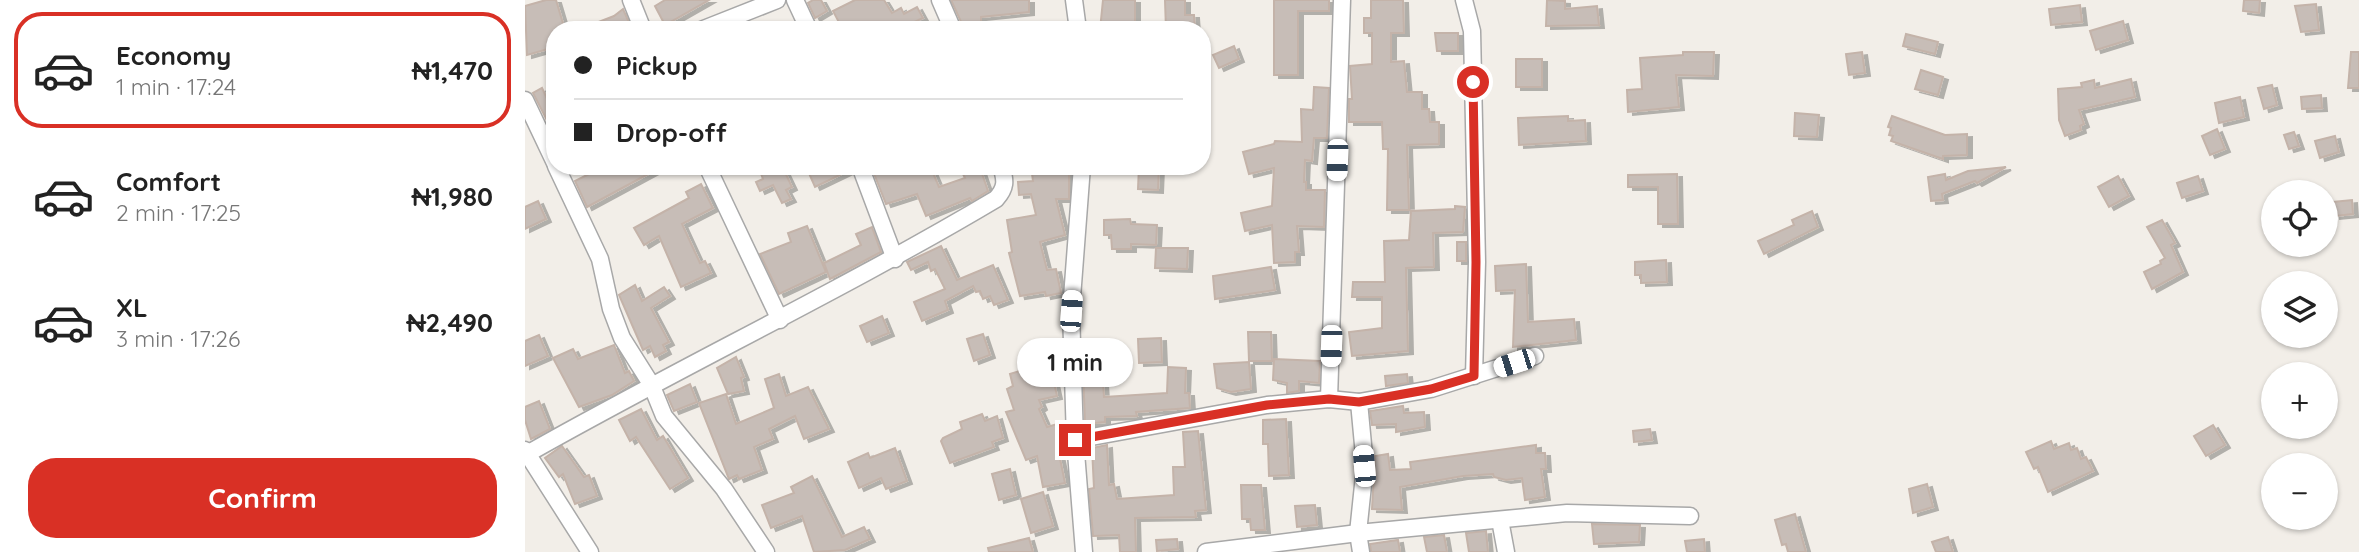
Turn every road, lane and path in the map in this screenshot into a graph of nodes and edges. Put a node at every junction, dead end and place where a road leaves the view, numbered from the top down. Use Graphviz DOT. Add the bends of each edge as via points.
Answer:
graph roads {
  1 [pos="631,0"];
  2 [pos="777,0"];
  3 [pos="795,0"];
  4 [pos="940,0"];
  5 [pos="1074,0"];
  6 [pos="1342,0"];
  7 [pos="1464,0"];
  8 [pos="639,21"];
  9 [pos="724,21"];
  10 [pos="805,21"];
  11 [pos="949,21"];
  12 [pos="1077,21"];
  13 [pos="525,100"];
  14 [pos="546,143"];
  15 [pos="561,175"];
  16 [pos="711,175"];
  17 [pos="863,175"];
  18 [pos="1004,175"];
  19 [pos="1081,175"];
  20 [pos="895,259"];
  21 [pos="780,320"];
  22 [pos="1535,356"];
  23 [pos="1474,376"];
  24 [pos="651,384"];
  25 [pos="1329,399"];
  26 [pos="1359,402"];
  27 [pos="1075,440"];
  28 [pos="526,452"];
  29 [pos="1690,516"];
  30 [pos="1500,520"];
  31 [pos="1358,533"];
  32 [pos="590,552"];
  33 [pos="766,552"];
  34 [pos="1084,552"];
  35 [pos="1206,552"];
  36 [pos="1361,552"];
  37 [pos="1506,552"];
  1 -- 8 [label="street"];
  2 -- 9 [label="street"];
  3 -- 10 [label="street"];
  4 -- 11 [label="street"];
  5 -- 12 [label="street"];
  6 -- 25 [label="street"];
  7 -- 23 [label="street" via="1472,31"];
  13 -- 14 [label="street"];
  15 -- 24 [label="street" via="600,259 622,338"];
  16 -- 21 [label="street"];
  17 -- 20 [label="street"];
  18 -- 20 [label="street" via="1004,190 996,199"];
  19 -- 27 [label="street" via="1071,311"];
  20 -- 21 [label="street"];
  21 -- 24 [label="street"];
  22 -- 23 [label="street"];
  23 -- 26 [label="street"];
  24 -- 28 [label="street"];
  24 -- 33 [label="street" via="664,416 724,489"];
  25 -- 26 [label="street"];
  25 -- 27 [label="street" via="1267,405"];
  26 -- 31 [label="street" via="1364,466"];
  27 -- 34 [label="street"];
  28 -- 32 [label="street"];
  29 -- 30 [label="street" via="1567,513"];
  30 -- 31 [label="street"];
  30 -- 37 [label="street"];
  31 -- 35 [label="street"];
  31 -- 36 [label="street"];
}
